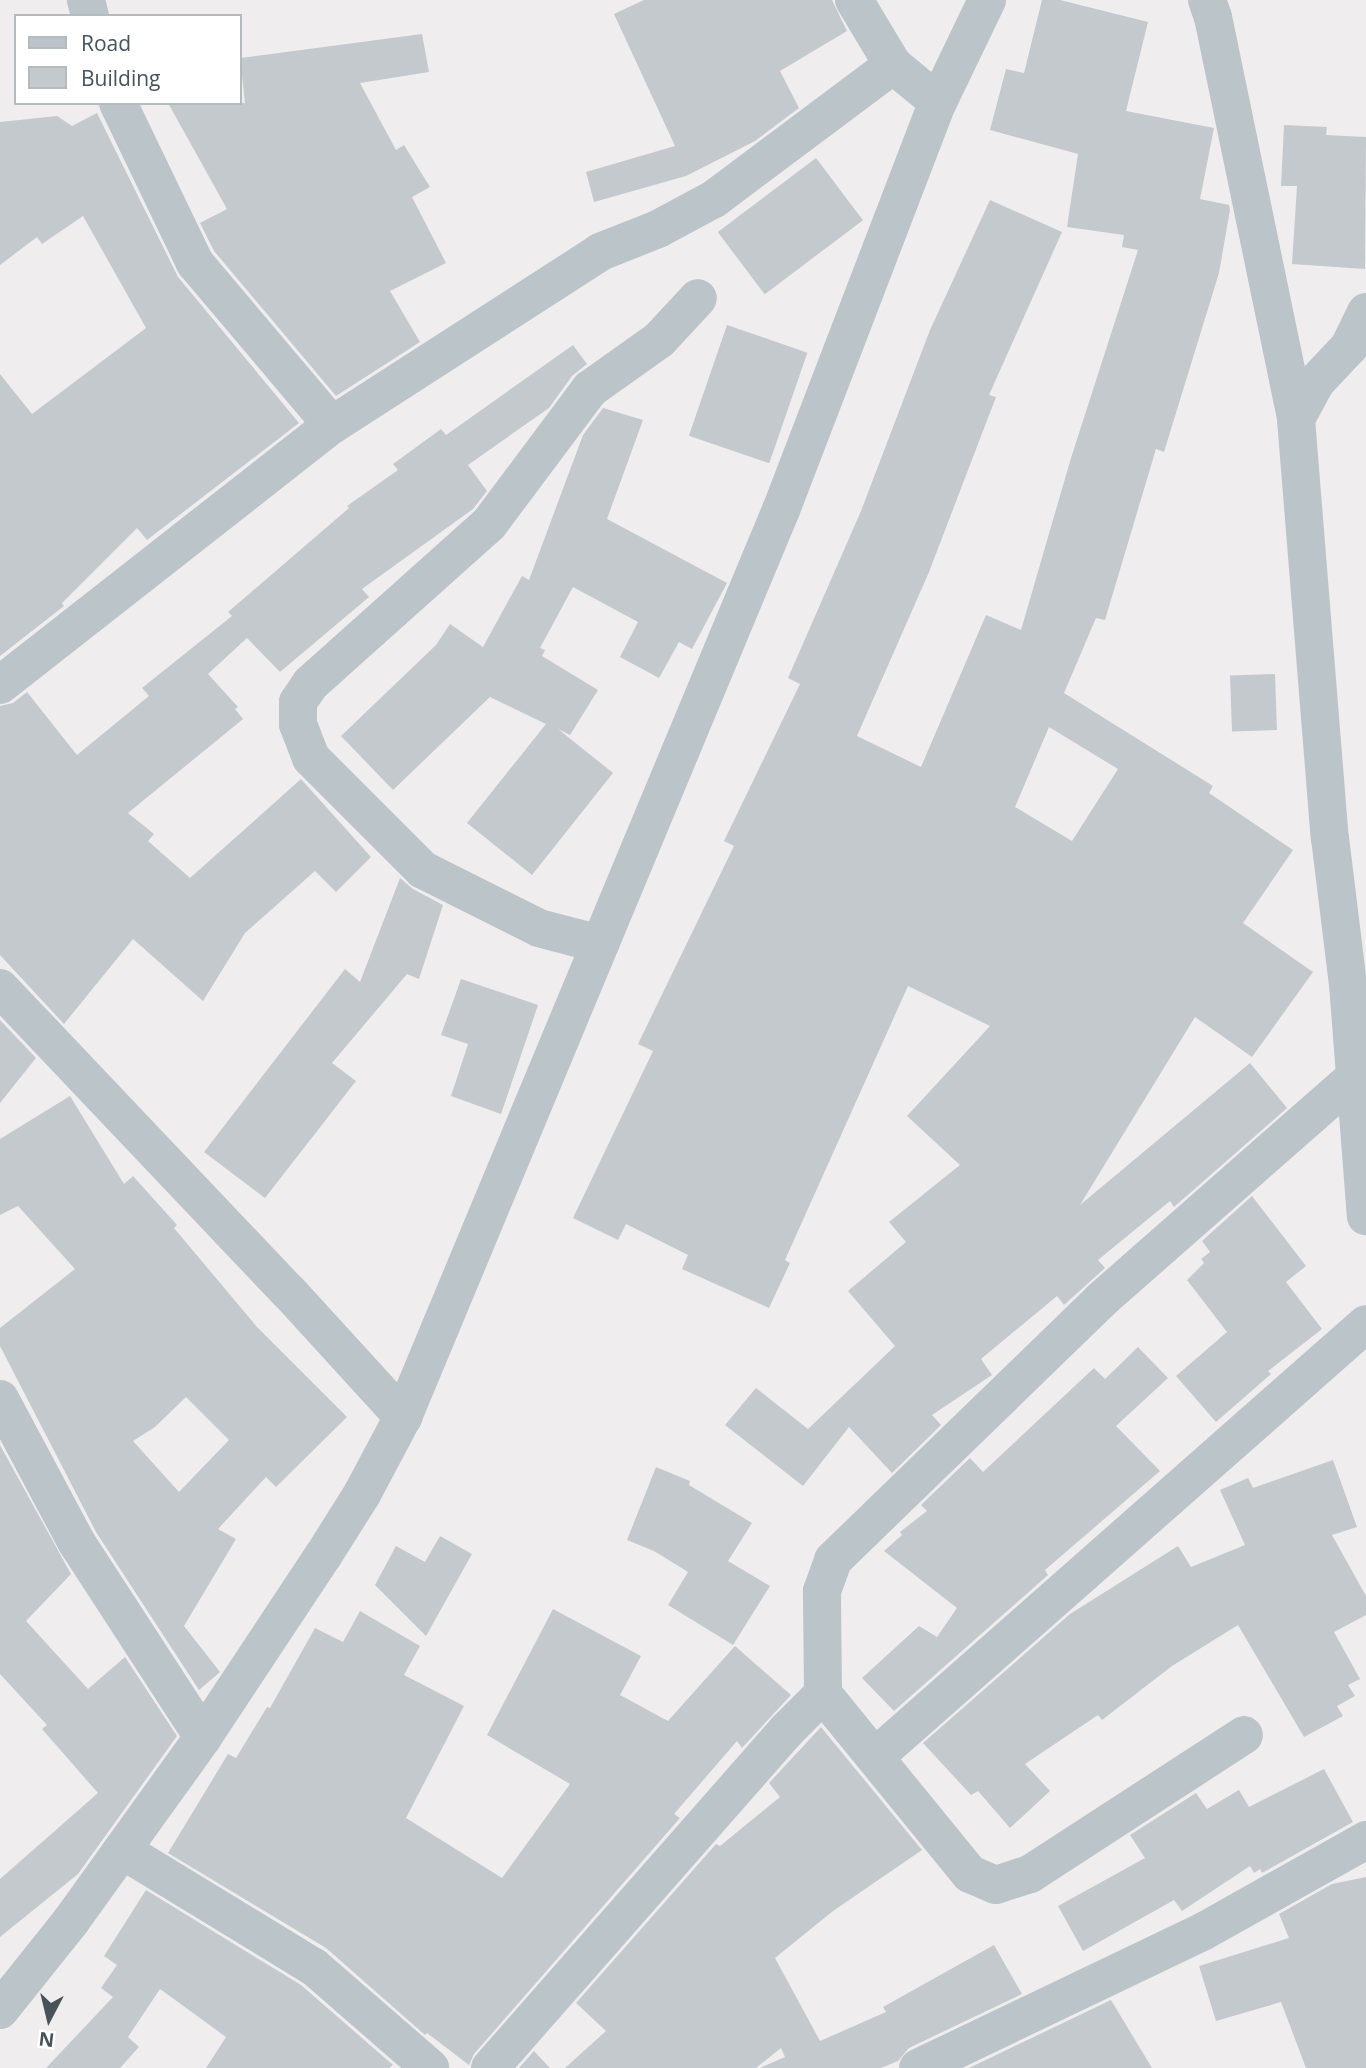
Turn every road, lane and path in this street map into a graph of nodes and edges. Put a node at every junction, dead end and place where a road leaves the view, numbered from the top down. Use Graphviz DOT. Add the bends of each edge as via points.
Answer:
graph roads {
  1 [pos="854,0"];
  2 [pos="987,0"];
  3 [pos="1207,0"];
  4 [pos="893,65"];
  5 [pos="938,102"];
  6 [pos="119,105"];
  7 [pos="698,298"];
  8 [pos="1366,312"];
  9 [pos="1296,419"];
  10 [pos="332,425"];
  11 [pos="0,685"];
  12 [pos="600,944"];
  13 [pos="1357,986"];
  14 [pos="0,988"];
  15 [pos="1355,1077"];
  16 [pos="1366,1216"];
  17 [pos="1366,1324"];
  18 [pos="0,1399"];
  19 [pos="403,1418"];
  20 [pos="824,1694"];
  21 [pos="1244,1735"];
  22 [pos="204,1737"];
  23 [pos="876,1756"];
  24 [pos="1366,1840"];
  25 [pos="122,1850"];
  26 [pos="0,2010"];
  27 [pos="430,2068"];
  28 [pos="490,2068"];
  29 [pos="918,2068"];
  1 -- 4 [label="street"];
  2 -- 5 [label="street"];
  3 -- 9 [label="street"];
  4 -- 5 [label="street"];
  4 -- 10 [label="street" via="714,199 600,252"];
  5 -- 12 [label="street" via="781,510"];
  6 -- 10 [label="street" via="195,263"];
  7 -- 12 [label="street" via="659,340 590,388 489,524 310,684 298,702 298,724 311,758 424,870 539,928"];
  8 -- 9 [label="street" via="1349,347 1316,382"];
  9 -- 13 [label="street" via="1330,838"];
  10 -- 11 [label="street"];
  12 -- 19 [label="street"];
  13 -- 15 [label="street"];
  14 -- 19 [label="street"];
  15 -- 16 [label="street"];
  15 -- 20 [label="street" via="1101,1300 833,1560 822,1591"];
  17 -- 23 [label="street"];
  18 -- 22 [label="street" via="77,1543"];
  19 -- 22 [label="street" via="343,1525"];
  20 -- 23 [label="street"];
  20 -- 28 [label="street"];
  21 -- 23 [label="street" via="1030,1874 996,1885 970,1874"];
  22 -- 25 [label="street"];
  24 -- 29 [label="street" via="1204,1931"];
  25 -- 26 [label="street"];
  25 -- 27 [label="street" via="314,1967"];
}
